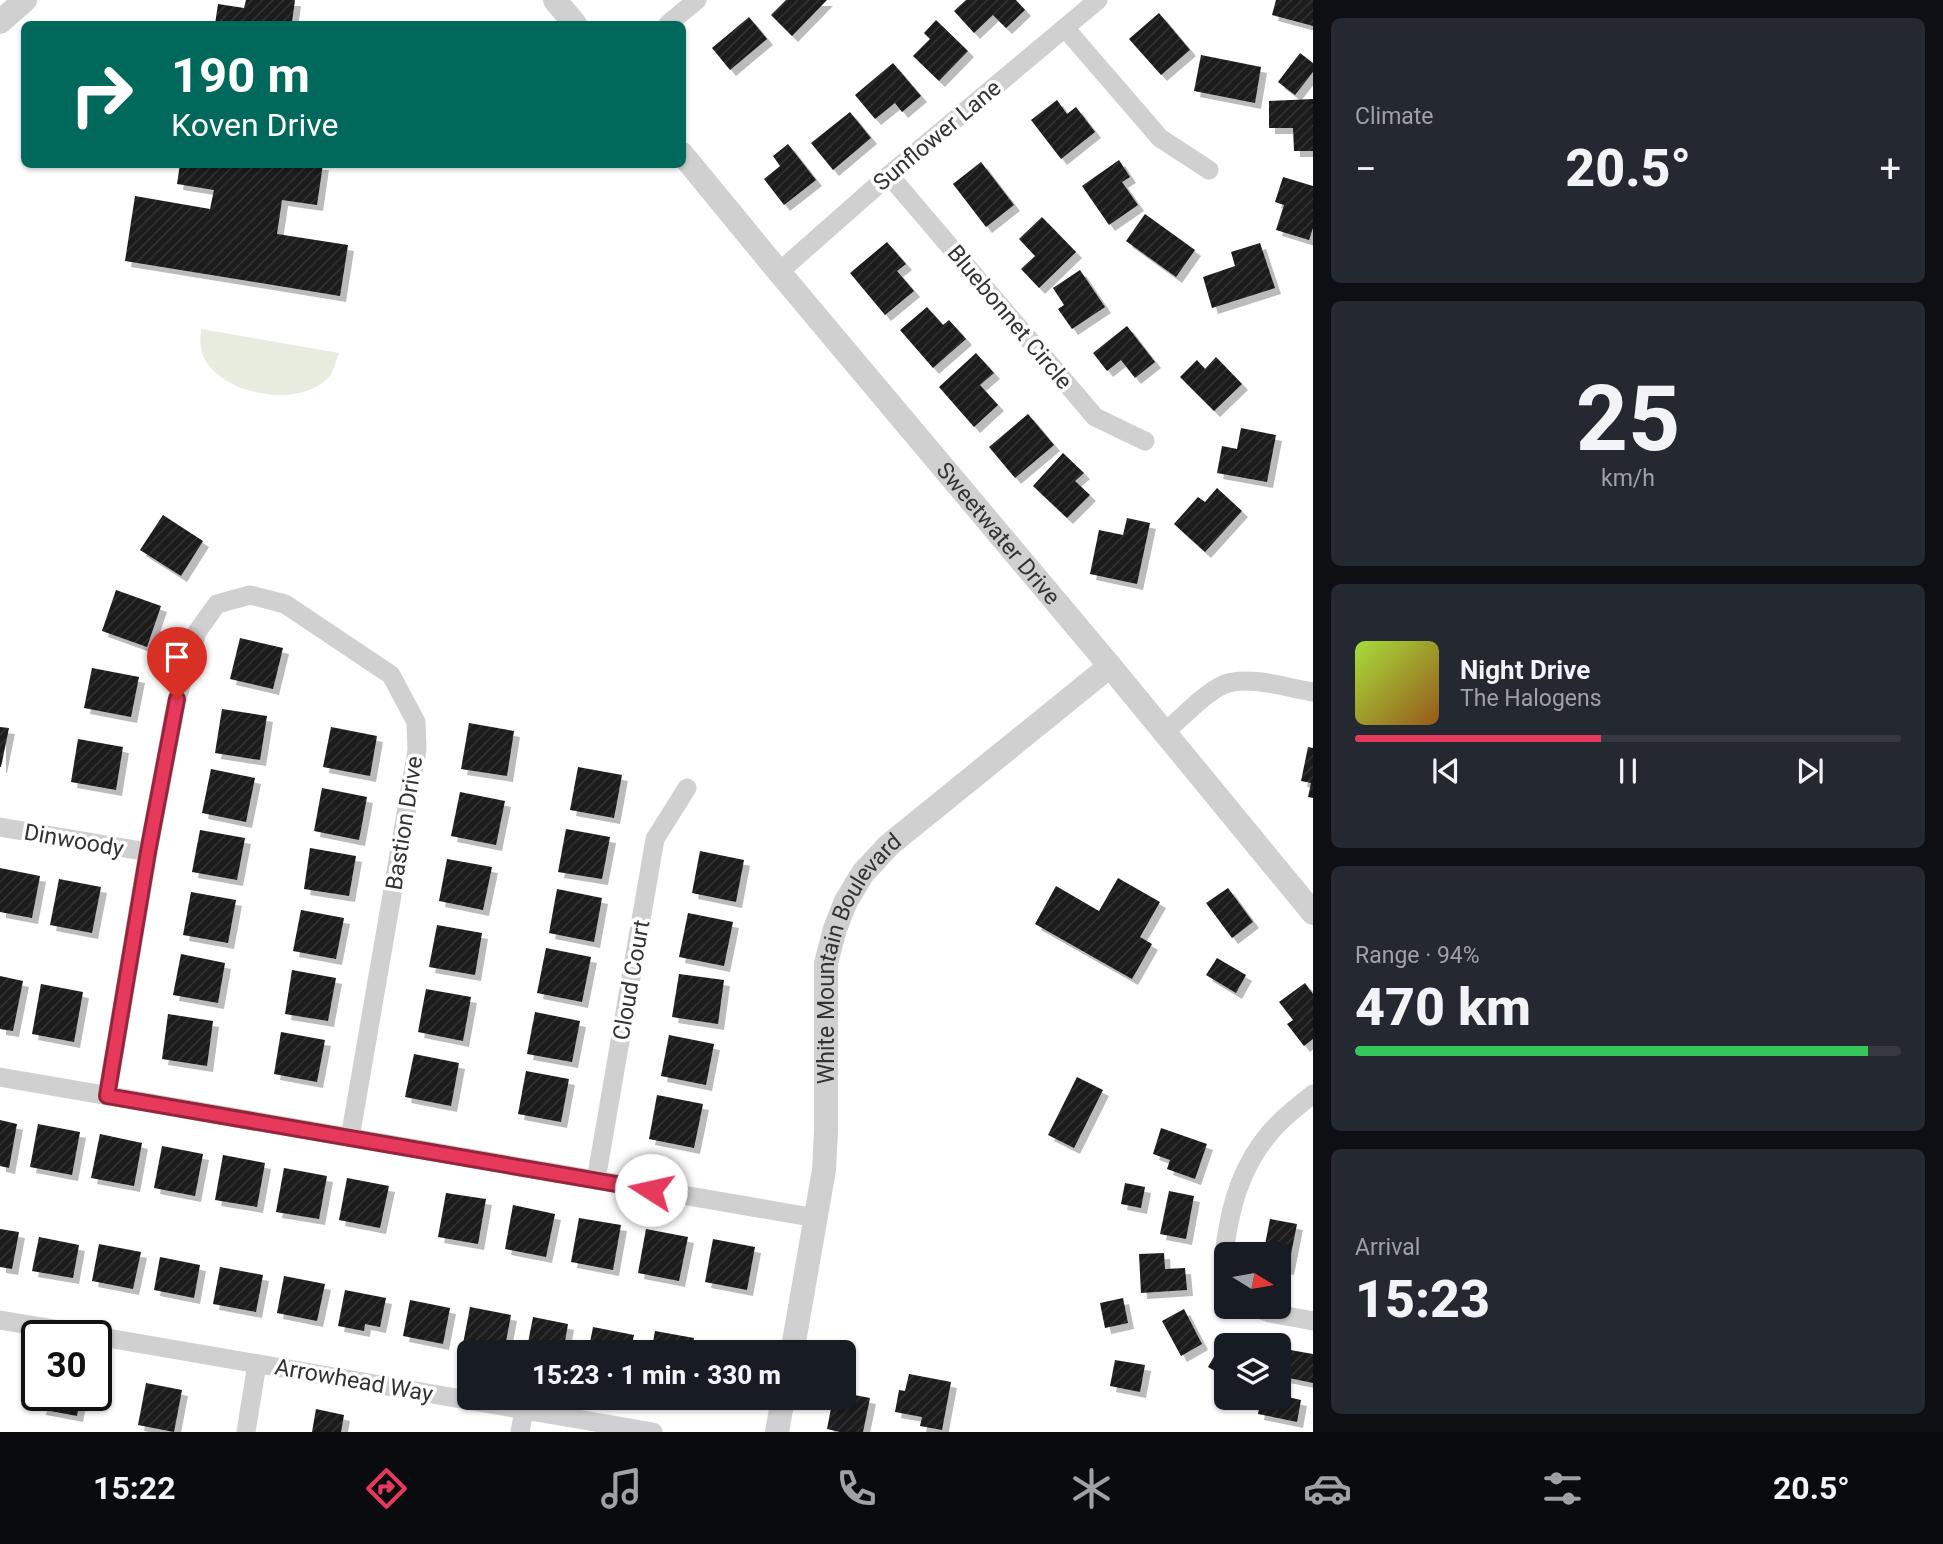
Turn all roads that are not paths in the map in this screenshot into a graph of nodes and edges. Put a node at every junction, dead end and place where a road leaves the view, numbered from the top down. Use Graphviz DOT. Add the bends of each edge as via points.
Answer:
graph roads {
  1 [pos="25,0"];
  2 [pos="555,0"];
  3 [pos="696,0"];
  4 [pos="1098,0"];
  5 [pos="573,21"];
  6 [pos="671,21"];
  7 [pos="0,22"];
  8 [pos="1065,28"];
  9 [pos="686,159"];
  10 [pos="1209,170"];
  11 [pos="889,175"];
  12 [pos="779,272"];
  13 [pos="1145,441"];
  14 [pos="1110,666"];
  15 [pos="1313,692"];
  16 [pos="1164,733"];
  17 [pos="687,788"];
  18 [pos="0,827"];
  19 [pos="148,852"];
  20 [pos="1313,913"];
  21 [pos="0,1077"];
  22 [pos="1313,1094"];
  23 [pos="107,1096"];
  24 [pos="350,1138"];
  25 [pos="596,1180"];
  26 [pos="816,1218"];
  27 [pos="1225,1242"];
  28 [pos="1292,1317"];
  29 [pos="1313,1321"];
  30 [pos="0,1323"];
  31 [pos="21,1326"];
  32 [pos="112,1339"];
  33 [pos="794,1340"];
  34 [pos="257,1364"];
  35 [pos="457,1398"];
  36 [pos="524,1410"];
  37 [pos="781,1410"];
  38 [pos="246,1432"];
  39 [pos="520,1432"];
  40 [pos="653,1432"];
  41 [pos="777,1432"];
  1 -- 7 [label="street"];
  2 -- 5 [label="street"];
  3 -- 6 [label="street"];
  4 -- 8 [label="street, Sunflower Lane"];
  8 -- 10 [label="street" via="1160,138"];
  8 -- 11 [label="street, Sunflower Lane"];
  9 -- 12 [label="street, Sweetwater Drive"];
  11 -- 12 [label="street, Sunflower Lane"];
  11 -- 13 [label="street, Bluebonnet Circle" via="1095,417"];
  12 -- 14 [label="street, Sweetwater Drive"];
  14 -- 16 [label="street, Sweetwater Drive"];
  14 -- 26 [label="street, White Mountain Boulevard" via="889,845 863,873 846,901 827,963 826,1131"];
  15 -- 16 [label="street" via="1248,681 1227,684"];
  16 -- 20 [label="street, Sweetwater Drive"];
  17 -- 25 [label="street, Cloud Court" via="655,838"];
  18 -- 19 [label="street, Dinwoody"];
  19 -- 23 [label="street"];
  19 -- 24 [label="street, Bastion Drive" via="177,699 197,632 217,604 250,595 285,604 391,675 416,722 417,750"];
  21 -- 23 [label="street"];
  22 -- 27 [label="street" via="1279,1123 1256,1151 1232,1203"];
  23 -- 24 [label="street"];
  24 -- 25 [label="street"];
  25 -- 26 [label="street"];
  26 -- 33 [label="street, White Mountain Boulevard"];
  28 -- 29 [label="street"];
  30 -- 31 [label="street, Arrowhead Way"];
  32 -- 34 [label="street, Arrowhead Way"];
  34 -- 35 [label="street, Arrowhead Way"];
  34 -- 38 [label="street"];
  36 -- 39 [label="street"];
  36 -- 40 [label="street, Arrowhead Way"];
  37 -- 41 [label="street"];
}
